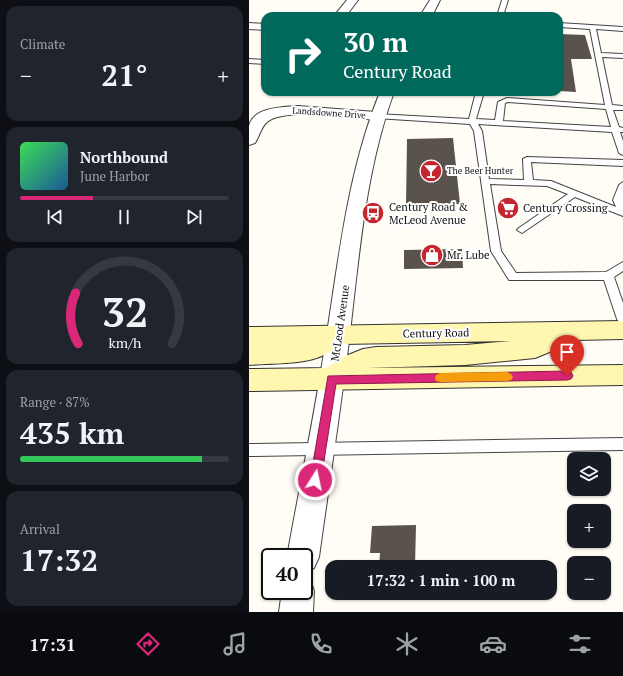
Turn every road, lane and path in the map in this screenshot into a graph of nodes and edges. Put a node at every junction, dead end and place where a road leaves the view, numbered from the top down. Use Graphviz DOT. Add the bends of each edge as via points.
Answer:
graph roads {
  1 [pos="353,0"];
  2 [pos="435,0"];
  3 [pos="505,0"];
  4 [pos="343,12"];
  5 [pos="428,12"];
  6 [pos="502,12"];
  7 [pos="249,26"];
  8 [pos="563,26"];
  9 [pos="261,27"];
  10 [pos="593,27"];
  11 [pos="623,29"];
  12 [pos="599,55"];
  13 [pos="623,56"];
  14 [pos="249,61"];
  15 [pos="261,62"];
  16 [pos="385,96"];
  17 [pos="479,96"];
  18 [pos="610,107"];
  19 [pos="623,108"];
  20 [pos="376,116"];
  21 [pos="472,121"];
  22 [pos="499,122"];
  23 [pos="619,130"];
  24 [pos="249,140"];
  25 [pos="623,153"];
  26 [pos="623,163"];
  27 [pos="485,181"];
  28 [pos="529,182"];
  29 [pos="623,185"];
  30 [pos="575,194"];
  31 [pos="623,213"];
  32 [pos="522,230"];
  33 [pos="623,266"];
  34 [pos="608,276"];
  35 [pos="623,319"];
  36 [pos="580,330"];
  37 [pos="623,330"];
  38 [pos="339,334"];
  39 [pos="249,336"];
  40 [pos="249,355"];
  41 [pos="623,374"];
  42 [pos="249,380"];
  43 [pos="331,380"];
  44 [pos="623,444"];
  45 [pos="321,449"];
  46 [pos="249,450"];
  47 [pos="304,548"];
  48 [pos="297,600"];
  49 [pos="296,612"];
  1 -- 4 [label="street"];
  2 -- 5 [label="street"];
  3 -- 6 [label="lane"];
  7 -- 9 [label="street"];
  8 -- 10 [label="lane"];
  10 -- 11 [label="lane"];
  10 -- 12 [label="lane"];
  12 -- 13 [label="lane"];
  12 -- 18 [label="lane"];
  14 -- 15 [label="lane"];
  16 -- 20 [label="street, McLeod Avenue"];
  17 -- 21 [label="lane"];
  18 -- 19 [label="lane"];
  18 -- 22 [label="lane" via="507,100 502,102 500,107"];
  18 -- 23 [label="lane"];
  20 -- 21 [label="lane"];
  20 -- 24 [label="street, Landsdowne Drive" via="293,110 272,112 261,118"];
  20 -- 38 [label="street, McLeod Avenue" via="358,196"];
  21 -- 22 [label="lane"];
  21 -- 27 [label="lane" via="478,131"];
  22 -- 23 [label="lane"];
  23 -- 25 [label="lane"];
  26 -- 28 [label="lane" via="527,159"];
  27 -- 28 [label="lane"];
  27 -- 34 [label="lane" via="496,251 513,277"];
  28 -- 30 [label="lane" via="548,183"];
  29 -- 31 [label="lane" via="618,200"];
  30 -- 31 [label="lane"];
  30 -- 32 [label="lane"];
  33 -- 34 [label="lane"];
  34 -- 35 [label="lane"];
  36 -- 37 [label="main road, Century Road"];
  36 -- 38 [label="main road, Century Road"];
  36 -- 43 [label="main road" via="535,348 465,355 361,359 349,364"];
  38 -- 39 [label="main road, Century Road"];
  38 -- 40 [label="main road" via="315,349"];
  38 -- 43 [label="street, McLeod Avenue"];
  41 -- 43 [label="main road"];
  42 -- 43 [label="main road"];
  43 -- 45 [label="street, McLeod Avenue"];
  44 -- 45 [label="lane"];
  45 -- 46 [label="lane"];
  45 -- 47 [label="street, McLeod Avenue"];
  48 -- 49 [label="street"];
}
